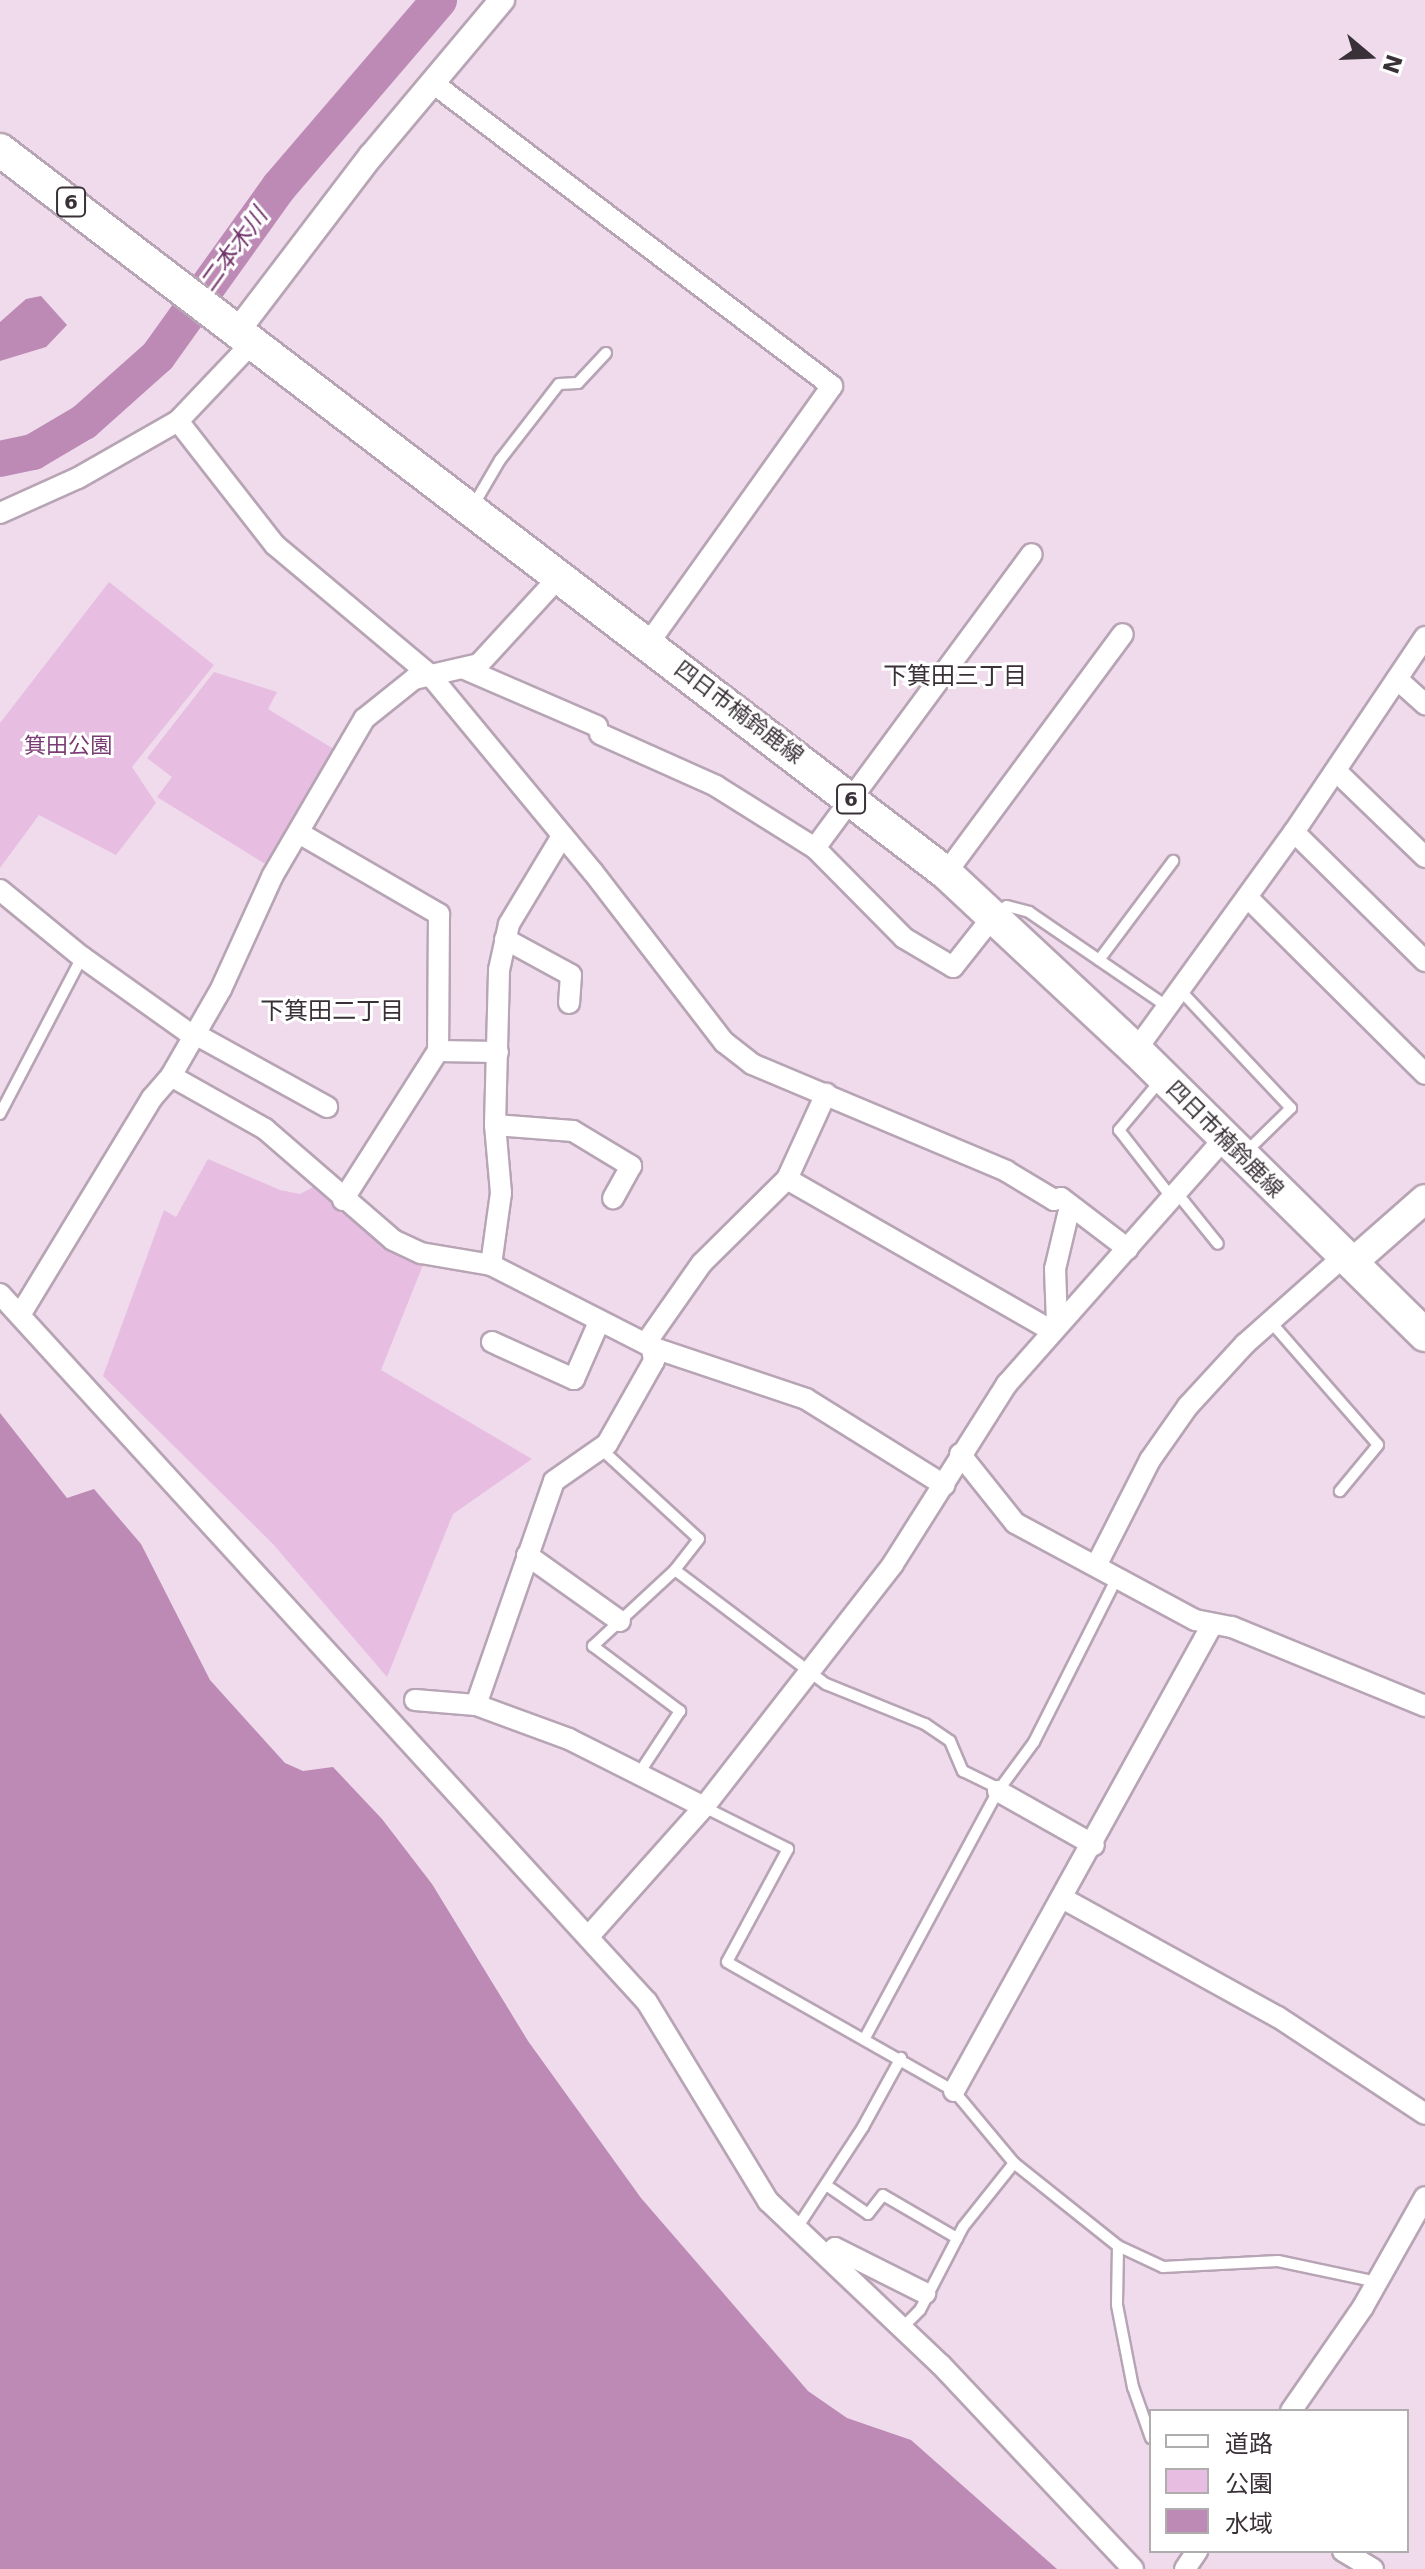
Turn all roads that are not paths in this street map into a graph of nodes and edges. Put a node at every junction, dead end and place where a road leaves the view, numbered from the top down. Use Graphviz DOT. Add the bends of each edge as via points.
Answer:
graph roads {
  1 [pos="502,0"];
  2 [pos="433,83"];
  3 [pos="0,150"];
  4 [pos="240,330"];
  5 [pos="606,353"];
  6 [pos="178,421"];
  7 [pos="471,509"];
  8 [pos="0,513"];
  9 [pos="1032,554"];
  10 [pos="560,576"];
  11 [pos="1123,634"];
  12 [pos="1425,637"];
  13 [pos="649,643"];
  14 [pos="465,669"];
  15 [pos="430,675"];
  16 [pos="1397,679"];
  17 [pos="1425,704"];
  18 [pos="1336,771"];
  19 [pos="852,800"];
  20 [pos="1294,832"];
  21 [pos="299,833"];
  22 [pos="562,836"];
  23 [pos="815,848"];
  24 [pos="1425,857"];
  25 [pos="1173,861"];
  26 [pos="946,873"];
  27 [pos="0,890"];
  28 [pos="1247,897"];
  29 [pos="994,915"];
  30 [pos="505,939"];
  31 [pos="82,957"];
  32 [pos="1099,960"];
  33 [pos="1425,961"];
  34 [pos="1180,990"];
  35 [pos="569,1003"];
  36 [pos="1168,1007"];
  37 [pos="194,1035"];
  38 [pos="1136,1050"];
  39 [pos="438,1051"];
  40 [pos="498,1052"];
  41 [pos="1425,1074"];
  42 [pos="171,1076"];
  43 [pos="1163,1077"];
  44 [pos="826,1094"];
  45 [pos="327,1107"];
  46 [pos="0,1114"];
  47 [pos="495,1125"];
  48 [pos="1234,1147"];
  49 [pos="787,1179"];
  50 [pos="1175,1196"];
  51 [pos="613,1198"];
  52 [pos="1425,1199"];
  53 [pos="343,1200"];
  54 [pos="1070,1206"];
  55 [pos="1218,1244"];
  56 [pos="1128,1249"];
  57 [pos="1347,1260"];
  58 [pos="491,1265"];
  59 [pos="0,1294"];
  60 [pos="20,1315"];
  61 [pos="1270,1321"];
  62 [pos="599,1322"];
  63 [pos="1054,1327"];
  64 [pos="1425,1335"];
  65 [pos="492,1342"];
  66 [pos="654,1348"];
  67 [pos="600,1448"];
  68 [pos="960,1454"];
  69 [pos="944,1485"];
  70 [pos="1340,1491"];
  71 [pos="527,1555"];
  72 [pos="1096,1566"];
  73 [pos="675,1570"];
  74 [pos="1117,1578"];
  75 [pos="620,1621"];
  76 [pos="1212,1625"];
  77 [pos="809,1671"];
  78 [pos="415,1700"];
  79 [pos="476,1705"];
  80 [pos="1425,1706"];
  81 [pos="638,1775"];
  82 [pos="999,1790"];
  83 [pos="704,1807"];
  84 [pos="1094,1845"];
  85 [pos="1064,1899"];
  86 [pos="589,1936"];
  87 [pos="866,2036"];
  88 [pos="901,2058"];
  89 [pos="954,2091"];
  90 [pos="1425,2114"];
  91 [pos="1014,2163"];
  92 [pos="826,2185"];
  93 [pos="1425,2197"];
  94 [pos="797,2228"];
  95 [pos="957,2238"];
  96 [pos="1118,2246"];
  97 [pos="828,2255"];
  98 [pos="1378,2282"];
  99 [pos="925,2293"];
  100 [pos="903,2327"];
  101 [pos="1292,2409"];
  102 [pos="1149,2432"];
  103 [pos="1346,2553"];
  104 [pos="1133,2569"];
  105 [pos="1373,2569"];
  1 -- 2 [label="street"];
  2 -- 4 [label="street"];
  2 -- 13 [label="street" via="832,386"];
  3 -- 4 [label="main road, 四日市楠鈴鹿線 / 6"];
  4 -- 6 [label="street"];
  4 -- 7 [label="main road, 四日市楠鈴鹿線 / 6"];
  5 -- 7 [label="lane" via="578,383 559,384 500,460"];
  6 -- 8 [label="street" via="78,478"];
  6 -- 15 [label="street" via="275,545"];
  7 -- 10 [label="main road, 四日市楠鈴鹿線 / 6"];
  9 -- 19 [label="street"];
  10 -- 13 [label="main road, 四日市楠鈴鹿線 / 6"];
  10 -- 14 [label="street" via="479,664"];
  11 -- 26 [label="street"];
  12 -- 16 [label="street"];
  13 -- 19 [label="main road, 四日市楠鈴鹿線 / 6"];
  14 -- 15 [label="street"];
  14 -- 23 [label="street" via="716,786"];
  15 -- 21 [label="street" via="414,679 364,719"];
  15 -- 22 [label="street"];
  16 -- 17 [label="street"];
  16 -- 18 [label="street"];
  18 -- 20 [label="street"];
  18 -- 24 [label="street"];
  19 -- 23 [label="street"];
  19 -- 26 [label="main road, 四日市楠鈴鹿線 / 6"];
  20 -- 28 [label="street"];
  20 -- 33 [label="street"];
  21 -- 37 [label="street"];
  21 -- 39 [label="street" via="439,914"];
  22 -- 30 [label="street"];
  22 -- 44 [label="street" via="724,1042 752,1064"];
  23 -- 29 [label="street" via="904,938 953,967"];
  25 -- 32 [label="lane"];
  26 -- 29 [label="main road, 四日市楠鈴鹿線 / 6"];
  27 -- 31 [label="street"];
  28 -- 34 [label="street"];
  28 -- 41 [label="street"];
  29 -- 32 [label="lane" via="1007,906 1029,912"];
  29 -- 38 [label="main road, 四日市楠鈴鹿線 / 6"];
  30 -- 35 [label="street" via="571,975"];
  30 -- 40 [label="street"];
  31 -- 37 [label="street"];
  31 -- 46 [label="lane"];
  32 -- 36 [label="lane"];
  34 -- 36 [label="street"];
  34 -- 48 [label="lane" via="1291,1108"];
  36 -- 38 [label="street"];
  37 -- 42 [label="street"];
  37 -- 45 [label="street"];
  38 -- 43 [label="main road, 四日市楠鈴鹿線 / 6"];
  39 -- 40 [label="street"];
  39 -- 53 [label="street"];
  40 -- 47 [label="street"];
  42 -- 53 [label="street" via="265,1129"];
  42 -- 60 [label="street" via="152,1098"];
  43 -- 48 [label="main road, 四日市楠鈴鹿線 / 6"];
  43 -- 50 [label="lane" via="1119,1130"];
  44 -- 49 [label="street"];
  44 -- 54 [label="street" via="1006,1171"];
  47 -- 51 [label="street" via="573,1131 631,1166"];
  47 -- 58 [label="street" via="501,1193"];
  48 -- 50 [label="street"];
  48 -- 57 [label="main road, 四日市楠鈴鹿線 / 6"];
  49 -- 63 [label="street"];
  49 -- 66 [label="street" via="702,1263 650,1337"];
  50 -- 55 [label="lane"];
  50 -- 56 [label="street"];
  52 -- 57 [label="main road"];
  53 -- 58 [label="street" via="407,1247"];
  54 -- 56 [label="street"];
  54 -- 63 [label="street" via="1055,1269"];
  56 -- 63 [label="street"];
  57 -- 61 [label="street"];
  57 -- 64 [label="main road, 四日市楠鈴鹿線 / 6"];
  58 -- 62 [label="street"];
  59 -- 60 [label="street"];
  60 -- 86 [label="street"];
  61 -- 70 [label="lane" via="1378,1445"];
  61 -- 72 [label="street" via="1220,1369 1162,1441"];
  62 -- 65 [label="street" via="574,1379"];
  62 -- 66 [label="street"];
  63 -- 68 [label="street"];
  66 -- 67 [label="street" via="654,1361 623,1420"];
  66 -- 69 [label="street" via="806,1399"];
  67 -- 71 [label="street" via="554,1481"];
  67 -- 73 [label="lane" via="699,1539"];
  68 -- 69 [label="street"];
  68 -- 72 [label="street" via="1015,1523"];
  69 -- 77 [label="street" via="893,1564"];
  71 -- 75 [label="street"];
  71 -- 79 [label="street"];
  72 -- 74 [label="street"];
  73 -- 75 [label="lane"];
  73 -- 77 [label="lane"];
  74 -- 76 [label="street"];
  74 -- 82 [label="lane" via="1034,1742"];
  75 -- 81 [label="lane" via="593,1646 680,1711"];
  76 -- 80 [label="street" via="1232,1627"];
  76 -- 84 [label="street"];
  77 -- 82 [label="lane" via="826,1684 925,1724 950,1741 963,1771"];
  77 -- 83 [label="street"];
  78 -- 79 [label="street"];
  79 -- 81 [label="street" via="569,1739"];
  81 -- 83 [label="street"];
  82 -- 84 [label="street"];
  82 -- 87 [label="lane"];
  83 -- 86 [label="street"];
  83 -- 87 [label="lane" via="788,1849 727,1962"];
  84 -- 85 [label="street"];
  85 -- 89 [label="street"];
  85 -- 90 [label="street" via="1278,2017"];
  86 -- 94 [label="street" via="647,2002 768,2201"];
  87 -- 88 [label="lane"];
  88 -- 89 [label="lane"];
  88 -- 92 [label="lane"];
  89 -- 91 [label="lane"];
  91 -- 95 [label="lane"];
  91 -- 96 [label="lane"];
  92 -- 94 [label="lane"];
  92 -- 95 [label="lane" via="868,2214 883,2195"];
  93 -- 98 [label="street"];
  94 -- 97 [label="street"];
  95 -- 99 [label="lane"];
  96 -- 98 [label="lane" via="1163,2267 1278,2261"];
  96 -- 102 [label="lane" via="1120,2318 1133,2387"];
  97 -- 99 [label="street" via="835,2248"];
  97 -- 100 [label="street"];
  98 -- 101 [label="street"];
  99 -- 100 [label="lane" via="920,2310"];
  100 -- 104 [label="street"];
  103 -- 105 [label="street"];
}
